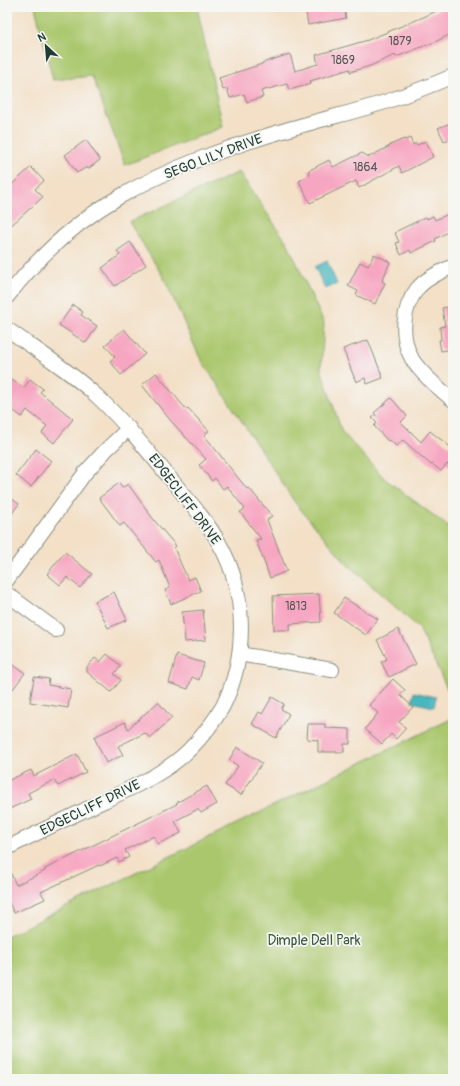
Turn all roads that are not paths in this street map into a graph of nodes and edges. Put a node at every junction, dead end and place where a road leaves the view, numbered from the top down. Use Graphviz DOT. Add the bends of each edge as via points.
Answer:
graph roads {
  1 [pos="453,76"];
  2 [pos="453,266"];
  3 [pos="7,297"];
  4 [pos="7,329"];
  5 [pos="453,400"];
  6 [pos="129,428"];
  7 [pos="7,580"];
  8 [pos="7,594"];
  9 [pos="56,630"];
  10 [pos="240,654"];
  11 [pos="332,670"];
  12 [pos="7,848"];
  1 -- 3 [label="street, SEGO LILY DRIVE" via="384,103 238,145 153,179 84,221 50,249"];
  2 -- 5 [label="street" via="430,278 418,289 409,302 404,318 404,332 412,359 420,370"];
  4 -- 6 [label="street, EDGECLIFF DRIVE" via="65,370 98,397"];
  6 -- 7 [label="street" via="85,473"];
  6 -- 10 [label="street, EDGECLIFF DRIVE" via="204,520 231,566 242,623"];
  8 -- 9 [label="street"];
  10 -- 11 [label="street"];
  10 -- 12 [label="street, EDGECLIFF DRIVE" via="233,681 222,707 207,730 188,751 141,783"];
}
